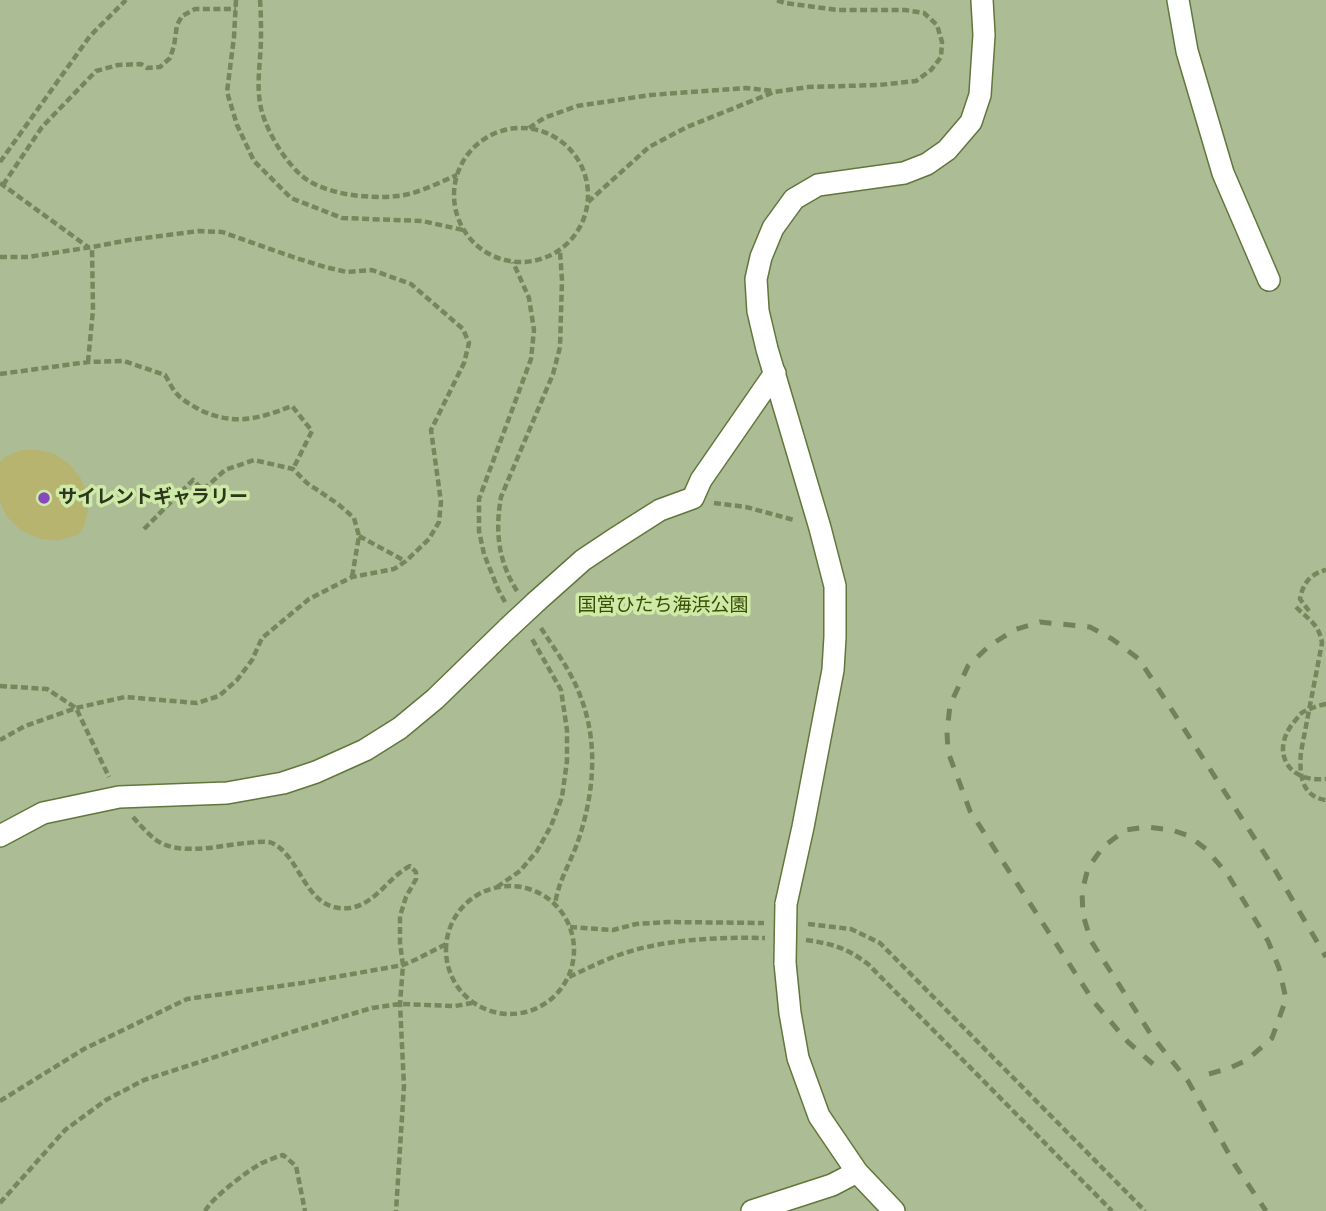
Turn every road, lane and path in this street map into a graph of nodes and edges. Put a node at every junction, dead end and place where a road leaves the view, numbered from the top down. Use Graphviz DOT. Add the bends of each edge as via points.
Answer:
graph roads {
  1 [pos="126,0"];
  2 [pos="236,0"];
  3 [pos="260,0"];
  4 [pos="776,0"];
  5 [pos="982,0"];
  6 [pos="1178,0"];
  7 [pos="236,9"];
  8 [pos="774,92"];
  9 [pos="529,128"];
  10 [pos="0,162"];
  11 [pos="457,175"];
  12 [pos="2,184"];
  13 [pos="588,202"];
  14 [pos="464,230"];
  15 [pos="91,247"];
  16 [pos="0,257"];
  17 [pos="1269,280"];
  18 [pos="88,362"];
  19 [pos="775,373"];
  20 [pos="0,374"];
  21 [pos="293,469"];
  22 [pos="693,498"];
  23 [pos="820,528"];
  24 [pos="144,529"];
  25 [pos="359,536"];
  26 [pos="406,561"];
  27 [pos="1326,570"];
  28 [pos="352,577"];
  29 [pos="0,686"];
  30 [pos="1326,704"];
  31 [pos="76,708"];
  32 [pos="0,740"];
  33 [pos="1326,779"];
  34 [pos="119,797"];
  35 [pos="1326,800"];
  36 [pos="0,836"];
  37 [pos="772,923"];
  38 [pos="800,924"];
  39 [pos="570,927"];
  40 [pos="777,939"];
  41 [pos="805,940"];
  42 [pos="446,944"];
  43 [pos="403,965"];
  44 [pos="569,976"];
  45 [pos="472,1003"];
  46 [pos="400,1004"];
  47 [pos="0,1101"];
  48 [pos="857,1172"];
  49 [pos="0,1203"];
  50 [pos="205,1211"];
  51 [pos="305,1211"];
  52 [pos="396,1211"];
  53 [pos="752,1211"];
  54 [pos="894,1211"];
  55 [pos="1112,1211"];
  56 [pos="1145,1211"];
  1 -- 10 [label="path" via="90,36"];
  2 -- 7 [label="path"];
  3 -- 11 [label="path" via="261,111 280,153 307,180 360,197 398,196"];
  4 -- 8 [label="path" via="838,10 924,13 937,25 942,42 941,57 916,81"];
  5 -- 19 [label="street" via="980,95 971,122 947,150 904,173 818,185 794,199 773,228 756,279 758,311"];
  6 -- 17 [label="street" via="1187,51 1223,173"];
  7 -- 12 [label="path" via="195,9 182,16 170,58 160,67 118,65 96,71 42,127"];
  7 -- 14 [label="path" via="227,92 254,161 291,198 342,218 422,220"];
  8 -- 9 [label="path" via="746,88 651,94 578,106"];
  8 -- 13 [label="path" via="649,147"];
  9 -- 11 [label="path" via="506,130 484,139 468,154"];
  9 -- 13 [label="path" via="566,145 580,162"];
  11 -- 14 [label="path" via="456,208"];
  12 -- 15 [label="path"];
  13 -- 14 [label="path" via="573,238 560,251 536,260 513,262 491,255"];
  15 -- 16 [label="path"];
  15 -- 18 [label="path" via="93,310"];
  15 -- 26 [label="path" via="200,230 222,232 325,267 347,272 372,270 411,284 463,329 469,343 464,363 431,430 441,502 439,522"];
  18 -- 20 [label="path"];
  18 -- 21 [label="path" via="124,361 165,375 177,394 216,417 262,417 292,405 312,431"];
  19 -- 22 [label="street"];
  19 -- 23 [label="street"];
  21 -- 24 [label="path" via="254,460 225,470 202,490 193,480"];
  21 -- 25 [label="path" via="354,518"];
  22 -- 23 [label="path"];
  22 -- 34 [label="street, bridge" via="660,510 583,560 435,699 365,750 283,783 227,793"];
  23 -- 48 [label="street, bridge" via="835,586 833,670 786,904 785,963 798,1058 818,1116"];
  25 -- 26 [label="path"];
  25 -- 28 [label="path"];
  26 -- 28 [label="path" via="394,569"];
  27 -- 35 [label="path" via="1307,581 1301,595 1309,611 1296,607 1320,632 1322,643 1300,766 1309,793"];
  28 -- 31 [label="path" via="309,599 262,638 252,660 219,696 197,703 125,697"];
  29 -- 31 [label="path" via="47,689"];
  30 -- 33 [label="path" via="1300,715 1282,746 1286,762 1296,773 1307,779"];
  31 -- 32 [label="path" via="24,726"];
  31 -- 34 [label="path"];
  34 -- 36 [label="street" via="43,813"];
  34 -- 43 [label="path" via="155,840 165,845 184,849 268,841 284,850 316,897 338,908 354,907 378,895 410,866 416,879 400,915"];
  37 -- 39 [label="path"];
  38 -- 56 [label="path" via="851,929 880,943"];
  39 -- 42 [label="path" via="560,910 537,891 497,887 462,907"];
  39 -- 44 [label="path" via="575,959"];
  40 -- 44 [label="path" via="697,939 656,946 621,954"];
  41 -- 55 [label="path" via="835,945 868,964"];
  42 -- 43 [label="path"];
  42 -- 45 [label="path" via="447,966 456,987"];
  43 -- 46 [label="path"];
  43 -- 47 [label="path" via="187,999 84,1049"];
  44 -- 45 [label="path" via="555,998 536,1010 492,1013"];
  45 -- 46 [label="path"];
  46 -- 49 [label="path" via="310,1026 144,1080 65,1130"];
  46 -- 52 [label="path" via="404,1086"];
  48 -- 53 [label="street"];
  48 -- 54 [label="street"];
  50 -- 51 [label="path" via="260,1164 283,1155 296,1166"];
}
